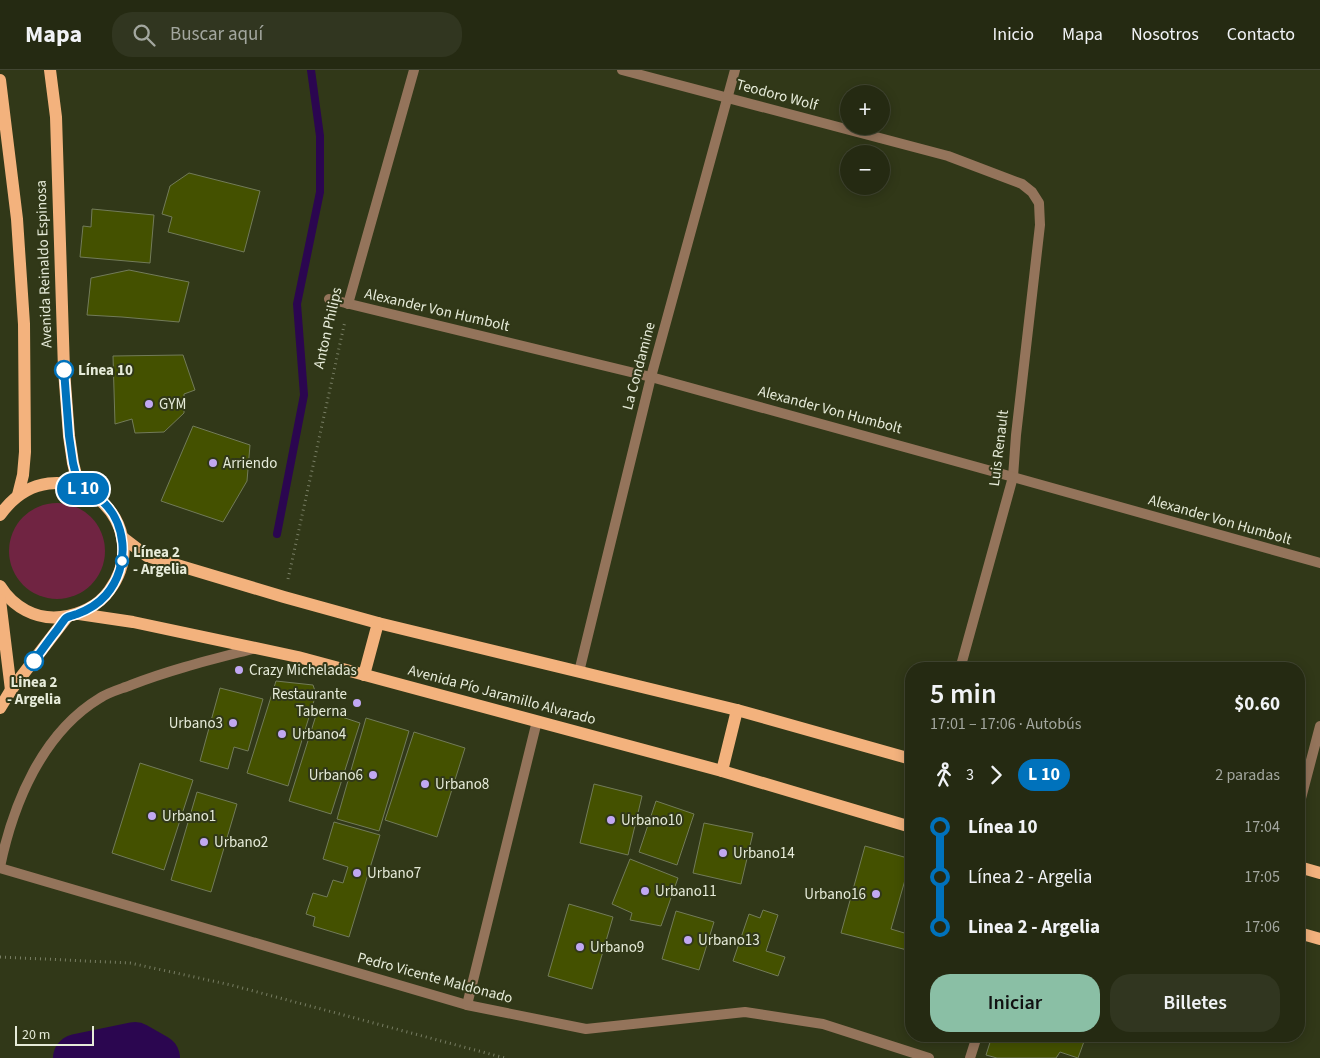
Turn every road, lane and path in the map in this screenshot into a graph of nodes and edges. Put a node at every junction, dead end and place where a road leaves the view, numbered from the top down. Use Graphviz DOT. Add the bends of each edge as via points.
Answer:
graph roads {
  1 [pos="50,70"];
  2 [pos="414,70"];
  3 [pos="622,70"];
  4 [pos="735,70"];
  5 [pos="0,80"];
  6 [pos="727,98"];
  7 [pos="1040,225"];
  8 [pos="329,299"];
  9 [pos="348,304"];
  10 [pos="651,376"];
  11 [pos="1013,476"];
  12 [pos="79,487"];
  13 [pos="18,495"];
  14 [pos="0,515"];
  15 [pos="122,537"];
  16 [pos="1320,563"];
  17 [pos="0,586"];
  18 [pos="284,596"];
  19 [pos="0,600"];
  20 [pos="73,615"];
  21 [pos="378,622"];
  22 [pos="258,648"];
  23 [pos="962,662"];
  24 [pos="579,672"];
  25 [pos="364,675"];
  26 [pos="11,690"];
  27 [pos="0,708"];
  28 [pos="737,710"];
  29 [pos="536,721"];
  30 [pos="1320,726"];
  31 [pos="905,757"];
  32 [pos="722,771"];
  33 [pos="1305,783"];
  34 [pos="905,825"];
  35 [pos="0,868"];
  36 [pos="1305,869"];
  37 [pos="1320,873"];
  38 [pos="1305,935"];
  39 [pos="1320,939"];
  40 [pos="0,956"];
  41 [pos="467,1005"];
  42 [pos="975,1042"];
  43 [pos="505,1058"];
  44 [pos="929,1058"];
  45 [pos="970,1058"];
  1 -- 12 [label="main road, Avenida Reinaldo Espinosa" via="56,117 64,370 69,436"];
  2 -- 9 [label="street, Anton Philips"];
  3 -- 6 [label="street, Teodoro Wolf"];
  4 -- 6 [label="street, La Condamine"];
  5 -- 13 [label="main road, Avenida Reinaldo Espinosa" via="17,219 24,324 25,452"];
  6 -- 7 [label="street, Teodoro Wolf" via="948,156 1022,184 1039,204"];
  6 -- 10 [label="street, La Condamine"];
  7 -- 11 [label="street, Luis Renault"];
  8 -- 9 [label="street, Alexander Von Humbolt"];
  9 -- 10 [label="street, Alexander Von Humbolt"];
  9 -- 18 [label="path, Anton Philips"];
  10 -- 11 [label="street, Alexander Von Humbolt"];
  10 -- 24 [label="street, La Condamine"];
  11 -- 16 [label="street, Alexander Von Humbolt"];
  11 -- 23 [label="street, Luis Renault"];
  12 -- 13 [label="main road" via="48,484"];
  12 -- 15 [label="main road" via="96,496 110,510"];
  13 -- 14 [label="main road"];
  15 -- 18 [label="main road" via="147,556"];
  15 -- 20 [label="main road" via="123,552 115,583 93,606"];
  17 -- 20 [label="main road, Avenida Pío Jaramillo Alvarado" via="12,601 32,614 50,617"];
  18 -- 21 [label="main road"];
  19 -- 26 [label="main road"];
  20 -- 22 [label="main road, Avenida Pío Jaramillo Alvarado" via="133,622"];
  20 -- 26 [label="main road"];
  21 -- 24 [label="main road"];
  21 -- 25 [label="main road"];
  22 -- 25 [label="main road, Avenida Pío Jaramillo Alvarado"];
  22 -- 35 [label="street" via="158,674 101,696 77,714 58,734 29,781 11,822"];
  24 -- 28 [label="main road"];
  25 -- 29 [label="main road, Avenida Pío Jaramillo Alvarado"];
  26 -- 27 [label="main road"];
  28 -- 31 [label="main road"];
  28 -- 32 [label="main road"];
  29 -- 32 [label="main road, Avenida Pío Jaramillo Alvarado"];
  29 -- 41 [label="street"];
  30 -- 33 [label="street"];
  32 -- 34 [label="main road, Avenida Pío Jaramillo Alvarado"];
  35 -- 41 [label="street, Pedro Vicente Maldonado"];
  36 -- 37 [label="main road"];
  38 -- 39 [label="main road"];
  40 -- 43 [label="path" via="130,963 230,985"];
  41 -- 44 [label="street, Pedro Vicente Maldonado" via="586,1029 745,1012 823,1024"];
  42 -- 45 [label="street"];
}
